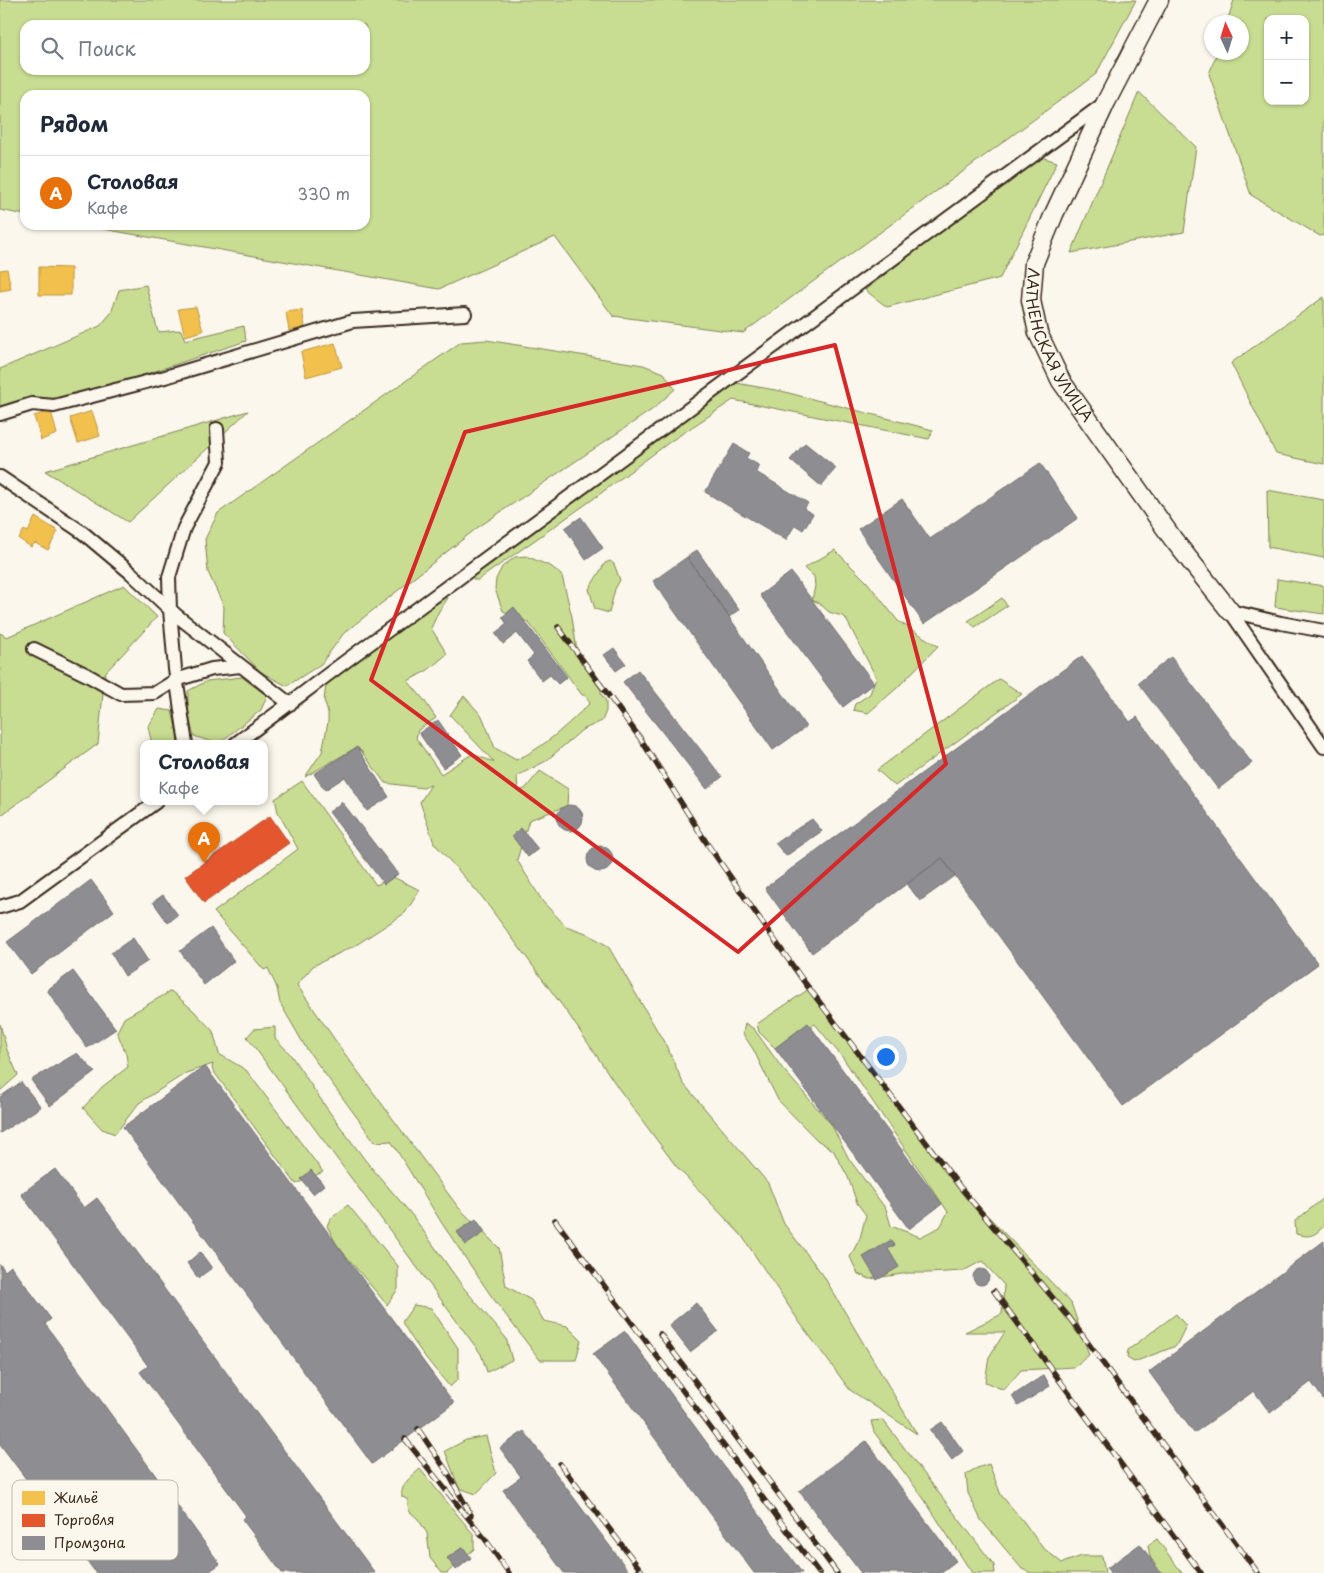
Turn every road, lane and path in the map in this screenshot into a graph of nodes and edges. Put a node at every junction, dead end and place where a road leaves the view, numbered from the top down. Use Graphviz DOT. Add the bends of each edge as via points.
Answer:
graph roads {
  1 [pos="1159,0"];
  2 [pos="1106,102"];
  3 [pos="465,314"];
  4 [pos="0,414"];
  5 [pos="217,429"];
  6 [pos="0,478"];
  7 [pos="170,610"];
  8 [pos="1230,611"];
  9 [pos="1324,631"];
  10 [pos="34,649"];
  11 [pos="241,666"];
  12 [pos="176,680"];
  13 [pos="290,704"];
  14 [pos="185,740"];
  15 [pos="240,740"];
  16 [pos="1324,747"];
  17 [pos="152,805"];
  18 [pos="0,907"];
  1 -- 2 [label="street, ЛАТНЕНСКАЯ УЛИЦА"];
  2 -- 8 [label="street, ЛАТНЕНСКАЯ УЛИЦА" via="1034,263 1031,300 1038,334 1061,381 1173,539"];
  2 -- 13 [label="street" via="337,666"];
  3 -- 4 [label="street" via="353,322 54,406 32,404"];
  5 -- 7 [label="street" via="219,462 184,528 169,577"];
  6 -- 7 [label="street" via="82,532"];
  7 -- 11 [label="street"];
  7 -- 12 [label="street"];
  8 -- 9 [label="street"];
  8 -- 16 [label="street, ЛАТНЕНСКАЯ УЛИЦА"];
  10 -- 12 [label="street" via="121,694 155,693"];
  11 -- 12 [label="street" via="212,668"];
  11 -- 13 [label="street"];
  12 -- 14 [label="street"];
  13 -- 15 [label="street"];
  17 -- 18 [label="street" via="20,901"];
}
